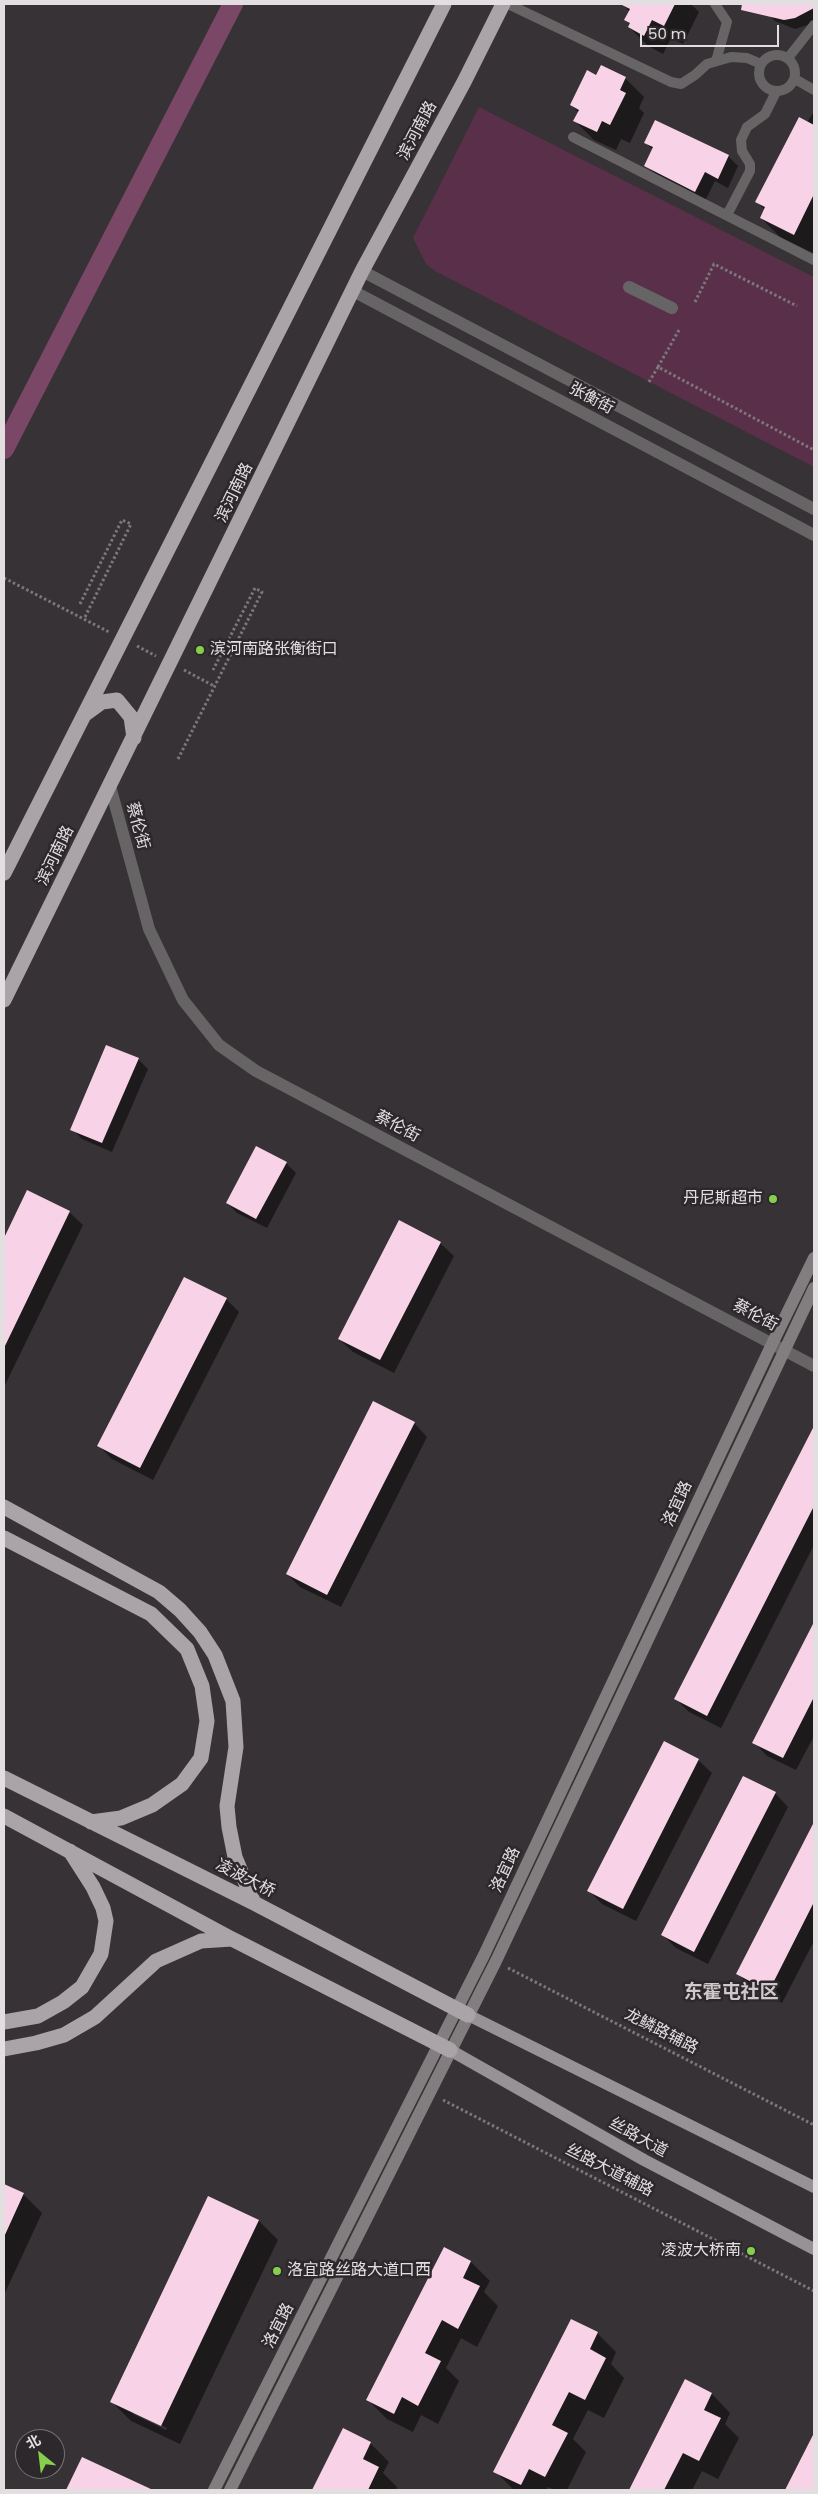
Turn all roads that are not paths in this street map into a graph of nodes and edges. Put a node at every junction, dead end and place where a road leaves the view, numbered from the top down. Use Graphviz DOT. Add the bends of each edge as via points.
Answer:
graph roads {
  1 [pos="444,4"];
  2 [pos="503,4"];
  3 [pos="508,4"];
  4 [pos="715,4"];
  5 [pos="814,25"];
  6 [pos="788,58"];
  7 [pos="716,61"];
  8 [pos="761,64"];
  9 [pos="794,79"];
  10 [pos="814,90"];
  11 [pos="776,92"];
  12 [pos="573,137"];
  13 [pos="727,215"];
  14 [pos="814,260"];
  15 [pos="362,271"];
  16 [pos="629,287"];
  17 [pos="353,292"];
  18 [pos="672,308"];
  19 [pos="814,509"];
  20 [pos="814,535"];
  21 [pos="83,716"];
  22 [pos="134,738"];
  23 [pos="110,786"];
  24 [pos="4,873"];
  25 [pos="4,1000"];
  26 [pos="814,1258"];
  27 [pos="814,1288"];
  28 [pos="772,1344"];
  29 [pos="783,1350"];
  30 [pos="814,1366"];
  31 [pos="4,1507"];
  32 [pos="4,1538"];
  33 [pos="4,1778"];
  34 [pos="4,1816"];
  35 [pos="91,1822"];
  36 [pos="69,1850"];
  37 [pos="254,1903"];
  38 [pos="232,1939"];
  39 [pos="462,2012"];
  40 [pos="4,2022"];
  41 [pos="444,2047"];
  42 [pos="4,2049"];
  43 [pos="814,2188"];
  44 [pos="814,2249"];
  45 [pos="214,2490"];
  46 [pos="230,2490"];
  1 -- 21 [label="highway, 滨河南路"];
  2 -- 15 [label="highway, 滨河南路"];
  3 -- 7 [label="lane" via="671,82 681,84"];
  4 -- 7 [label="lane" via="727,22"];
  5 -- 6 [label="lane"];
  6 -- 8 [label="lane" via="770,56"];
  6 -- 9 [label="lane" via="795,68"];
  7 -- 8 [label="lane" via="731,57 747,58"];
  8 -- 11 [label="lane" via="761,82"];
  9 -- 10 [label="lane"];
  9 -- 11 [label="lane" via="787,89"];
  11 -- 13 [label="lane" via="765,114 747,127 741,140 750,171"];
  12 -- 13 [label="lane"];
  13 -- 14 [label="lane"];
  15 -- 17 [label="highway, 滨河南路"];
  15 -- 19 [label="street, 张衡街"];
  16 -- 18 [label="street"];
  17 -- 20 [label="street, 张衡街"];
  17 -- 22 [label="highway, 滨河南路"];
  21 -- 22 [label="highway" via="102,702 117,700 132,717"];
  21 -- 24 [label="highway, 滨河南路"];
  22 -- 23 [label="highway, 滨河南路"];
  23 -- 25 [label="highway, 滨河南路"];
  23 -- 28 [label="street, 蔡伦街" via="150,929 183,1000 219,1045 256,1071"];
  26 -- 28 [label="street, 洛宜路"];
  27 -- 29 [label="street, 洛宜路"];
  28 -- 29 [label="street, 蔡伦街"];
  28 -- 39 [label="street, 洛宜路" via="484,1955"];
  29 -- 30 [label="street, 蔡伦街"];
  29 -- 39 [label="street, 洛宜路" via="496,1962"];
  31 -- 37 [label="highway" via="159,1592 200,1632 215,1655 233,1701 236,1747 227,1806 229,1827 236,1857"];
  32 -- 35 [label="highway" via="151,1614 186,1649 202,1686 207,1721 201,1758 182,1784 152,1805 121,1818"];
  33 -- 35 [label="highway, 凌波大桥"];
  34 -- 36 [label="highway"];
  35 -- 37 [label="highway, 凌波大桥"];
  36 -- 38 [label="highway"];
  36 -- 40 [label="highway" via="103,1908 106,1921 101,1954 82,1988 63,2002 38,2016"];
  37 -- 39 [label="highway, 凌波大桥"];
  38 -- 41 [label="highway"];
  38 -- 42 [label="highway" via="201,1941 156,1962 95,2017 64,2034"];
  39 -- 41 [label="street, 洛宜路"];
  39 -- 43 [label="main road, 丝路大道"];
  41 -- 44 [label="main road, 丝路大道" via="644,2160"];
  41 -- 45 [label="street, 洛宜路"];
  41 -- 46 [label="street, 洛宜路"];
}
